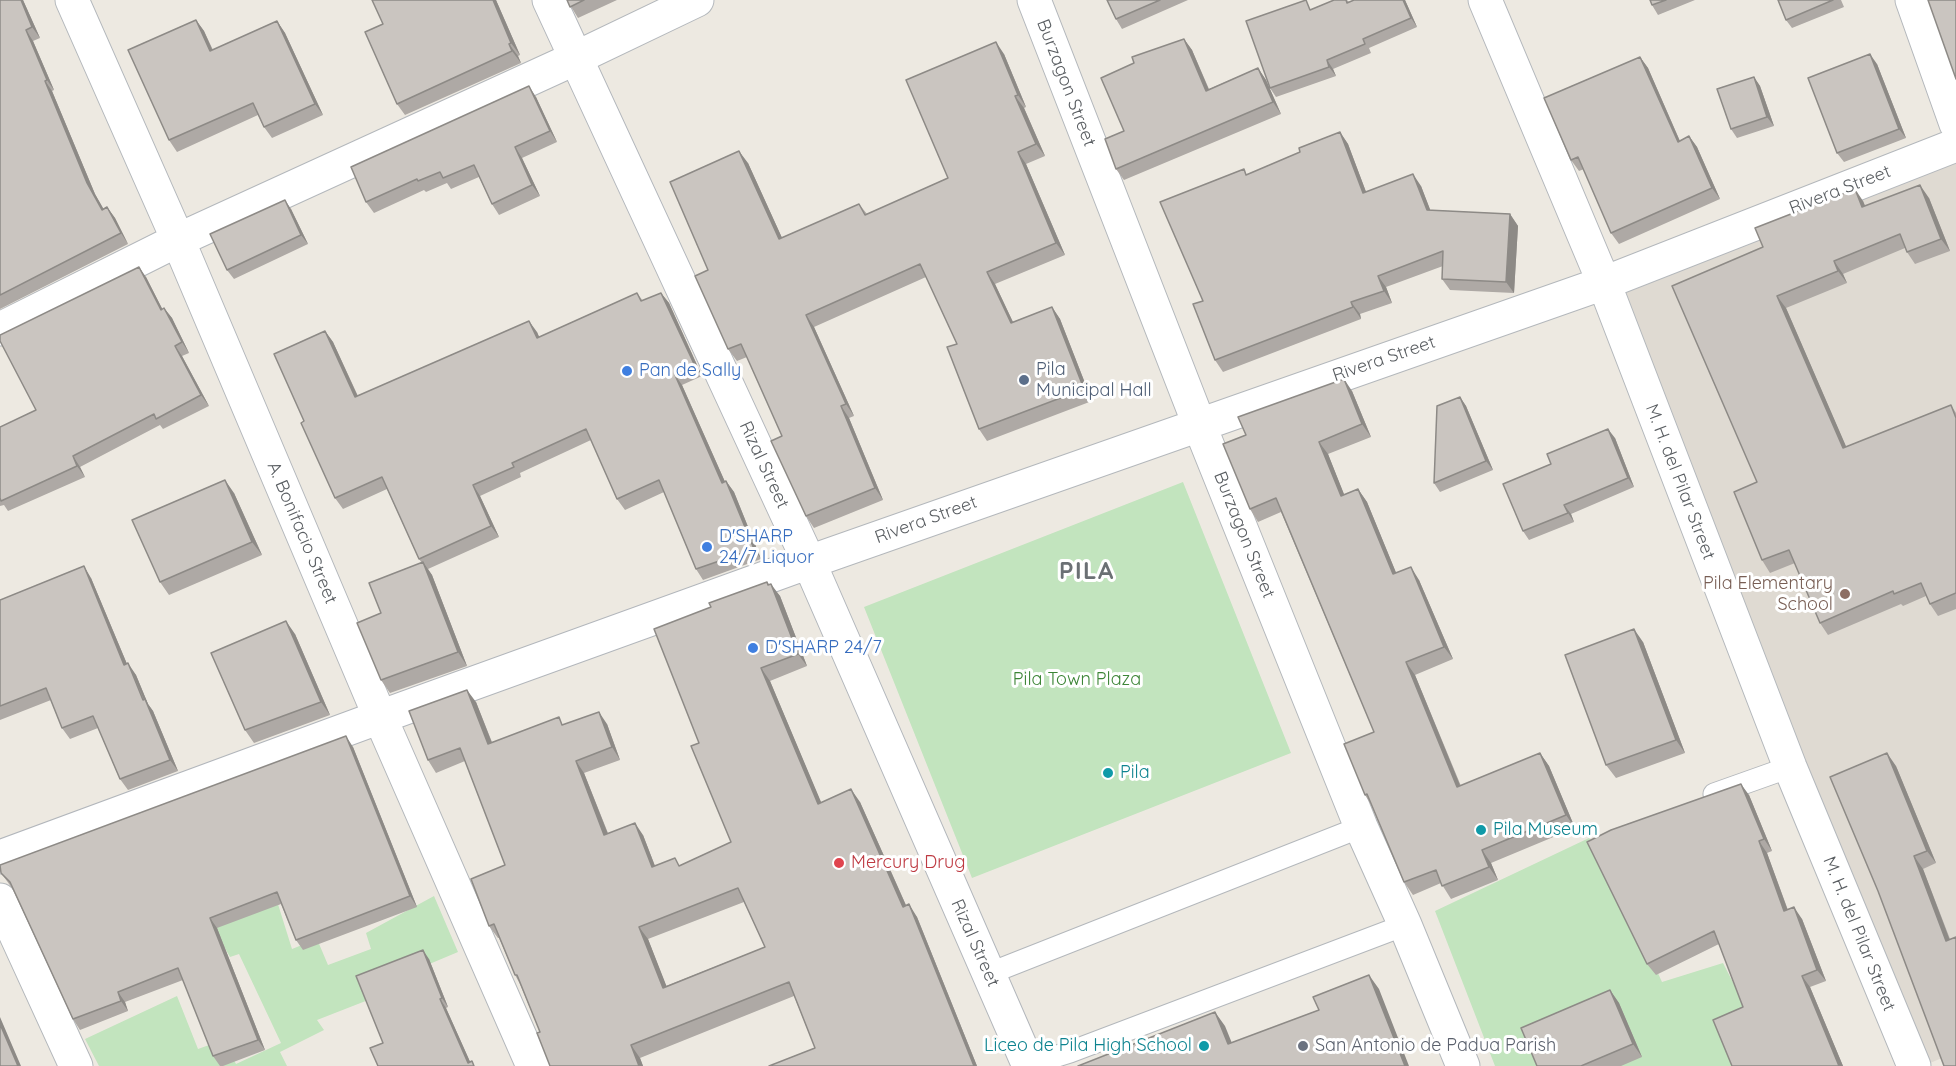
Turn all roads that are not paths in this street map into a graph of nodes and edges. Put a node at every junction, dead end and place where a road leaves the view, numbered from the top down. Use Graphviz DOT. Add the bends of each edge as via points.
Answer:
graph roads {
  1 [pos="72,0"];
  2 [pos="549,0"];
  3 [pos="697,0"];
  4 [pos="1034,0"];
  5 [pos="1485,0"];
  6 [pos="1912,0"];
  7 [pos="576,58"];
  8 [pos="1956,123"];
  9 [pos="1956,145"];
  10 [pos="178,240"];
  11 [pos="1604,283"];
  12 [pos="0,329"];
  13 [pos="1199,424"];
  14 [pos="809,562"];
  15 [pos="380,717"];
  16 [pos="1790,767"];
  17 [pos="1694,802"];
  18 [pos="1361,827"];
  19 [pos="0,857"];
  20 [pos="0,900"];
  21 [pos="1405,925"];
  22 [pos="988,974"];
  23 [pos="76,1066"];
  24 [pos="533,1066"];
  25 [pos="1027,1066"];
  26 [pos="1463,1066"];
  27 [pos="1914,1066"];
  1 -- 10 [label="street, A. Bonifacio Street"];
  2 -- 7 [label="street, Rizal Street"];
  3 -- 7 [label="street"];
  4 -- 13 [label="street, Burzagon Street"];
  5 -- 11 [label="street, M. H. del Pilar Street"];
  6 -- 8 [label="street"];
  7 -- 10 [label="street"];
  7 -- 14 [label="street, Rizal Street"];
  9 -- 11 [label="street, Rivera Street"];
  10 -- 12 [label="street"];
  10 -- 15 [label="street, A. Bonifacio Street"];
  11 -- 13 [label="street, Rivera Street"];
  11 -- 16 [label="street, M. H. del Pilar Street"];
  13 -- 14 [label="street, Rivera Street"];
  13 -- 18 [label="street, Burzagon Street"];
  14 -- 15 [label="street, Rivera Street"];
  14 -- 22 [label="street, Rizal Street"];
  15 -- 19 [label="street, Rivera Street"];
  15 -- 24 [label="street, A. Bonifacio Street"];
  16 -- 17 [label="lane"];
  16 -- 27 [label="street, M. H. del Pilar Street"];
  18 -- 21 [label="street, Burzagon Street"];
  18 -- 22 [label="lane"];
  20 -- 23 [label="street"];
  21 -- 25 [label="lane"];
  21 -- 26 [label="street, Burzagon Street"];
  22 -- 25 [label="street, Rizal Street"];
}
